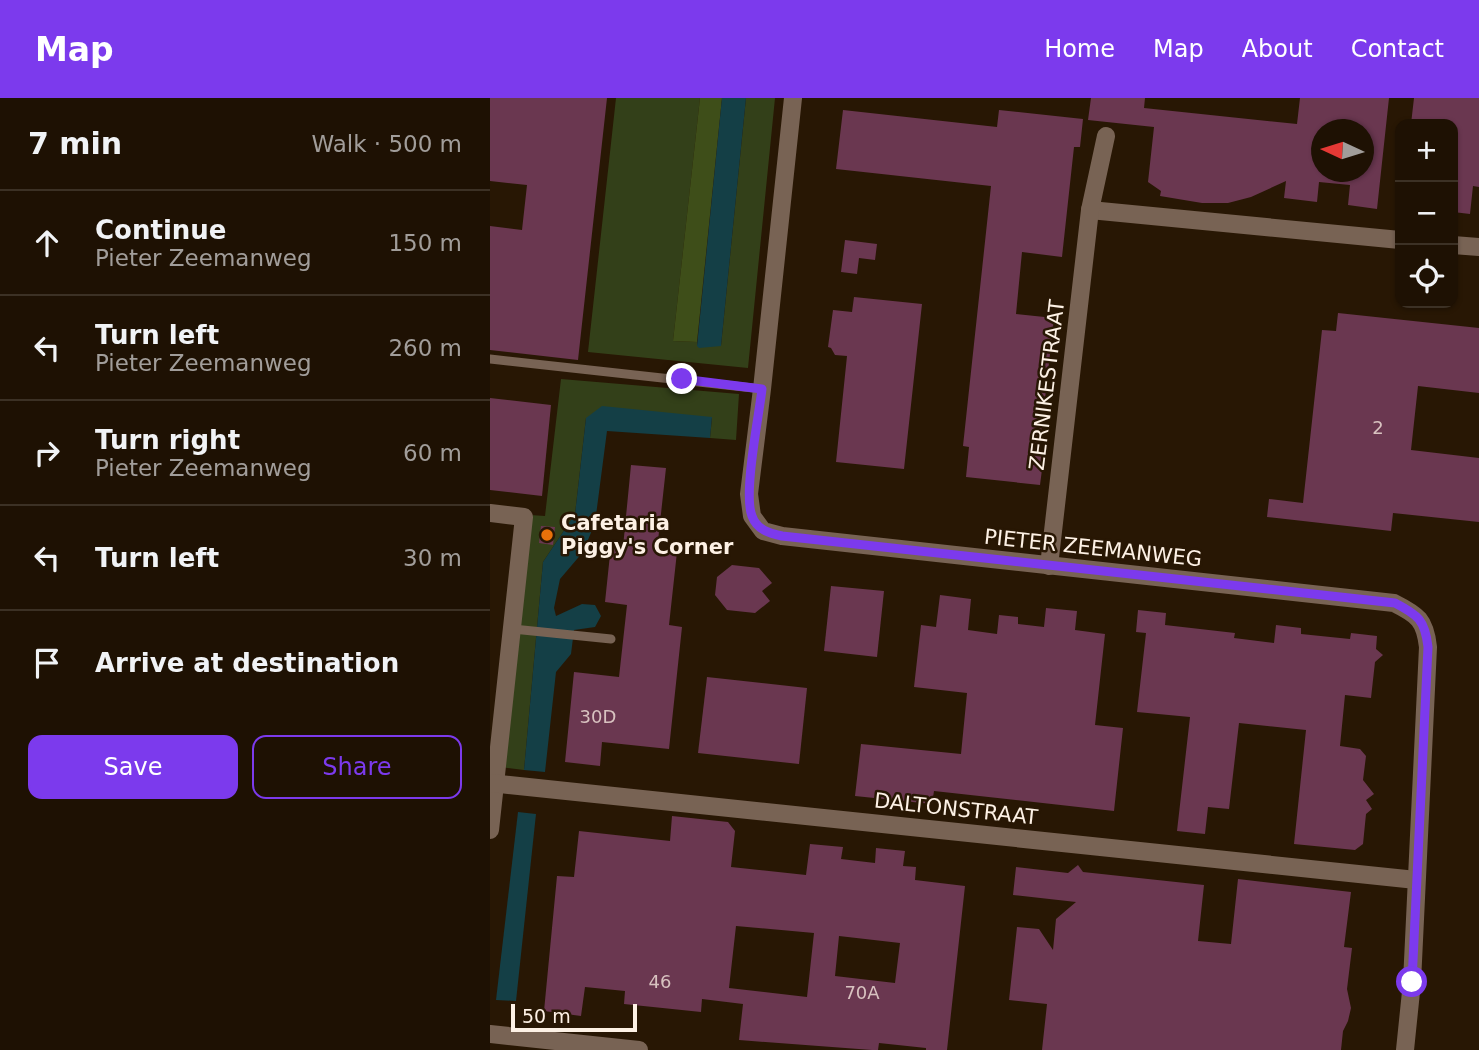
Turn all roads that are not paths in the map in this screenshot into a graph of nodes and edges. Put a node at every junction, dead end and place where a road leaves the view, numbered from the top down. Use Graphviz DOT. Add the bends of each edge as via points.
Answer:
graph roads {
  1 [pos="793,98"];
  2 [pos="1106,136"];
  3 [pos="1090,210"];
  4 [pos="1395,240"];
  5 [pos="1458,245"];
  6 [pos="1479,247"];
  7 [pos="490,359"];
  8 [pos="762,389"];
  9 [pos="490,513"];
  10 [pos="1049,566"];
  11 [pos="522,630"];
  12 [pos="611,639"];
  13 [pos="492,784"];
  14 [pos="490,830"];
  15 [pos="1416,880"];
  16 [pos="490,1034"];
  17 [pos="639,1050"];
  18 [pos="1405,1050"];
  1 -- 8 [label="street, PIETER ZEEMANWEG"];
  2 -- 3 [label="street, ZERNIKESTRAAT"];
  3 -- 4 [label="street"];
  3 -- 10 [label="street, ZERNIKESTRAAT"];
  5 -- 6 [label="street"];
  7 -- 8 [label="lane"];
  8 -- 10 [label="street, PIETER ZEEMANWEG" via="749,494 752,516 763,531"];
  9 -- 11 [label="street" via="524,517"];
  10 -- 15 [label="street, PIETER ZEEMANWEG" via="1395,603 1414,613 1426,628 1428,647"];
  11 -- 12 [label="lane"];
  11 -- 13 [label="street"];
  13 -- 14 [label="street"];
  13 -- 15 [label="street, DALTONSTRAAT"];
  15 -- 18 [label="street, PIETER ZEEMANWEG"];
  16 -- 17 [label="street"];
}
